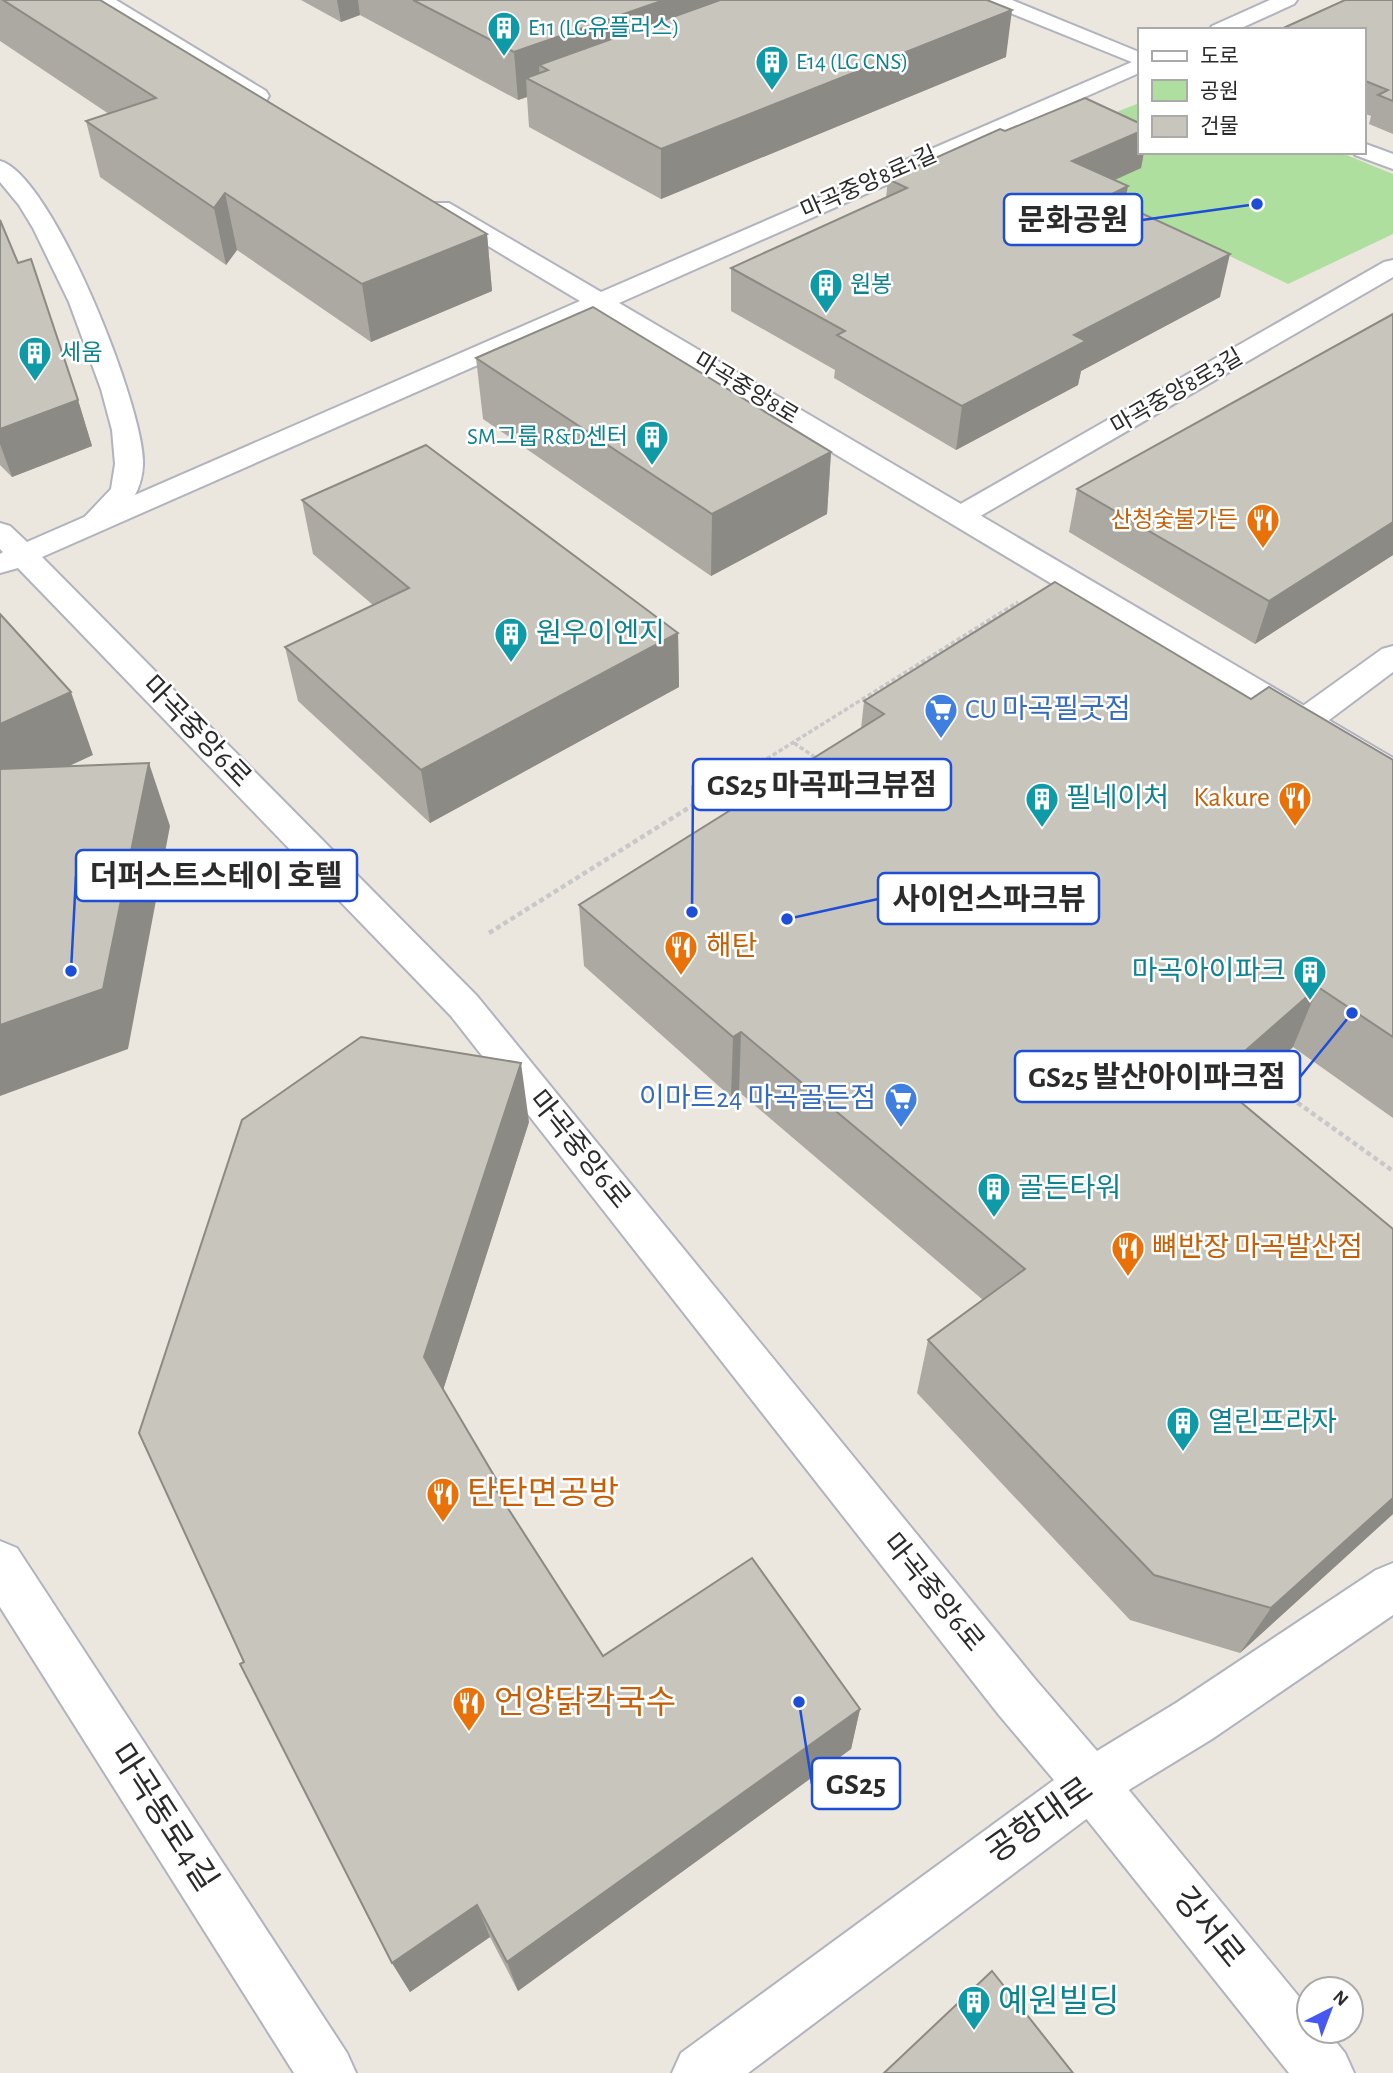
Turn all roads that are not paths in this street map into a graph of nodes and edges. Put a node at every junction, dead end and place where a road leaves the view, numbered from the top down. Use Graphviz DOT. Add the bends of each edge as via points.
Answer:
graph roads {
  1 [pos="102,0"];
  2 [pos="995,0"];
  3 [pos="1287,0"];
  4 [pos="1224,28"];
  5 [pos="1138,59"];
  6 [pos="1138,65"];
  7 [pos="277,107"];
  8 [pos="1365,151"];
  9 [pos="1393,162"];
  10 [pos="0,168"];
  11 [pos="418,193"];
  12 [pos="1393,267"];
  13 [pos="598,302"];
  14 [pos="960,516"];
  15 [pos="92,525"];
  16 [pos="8,550"];
  17 [pos="1393,656"];
  18 [pos="1305,721"];
  19 [pos="1393,773"];
  20 [pos="0,1564"];
  21 [pos="1393,1587"];
  22 [pos="1091,1784"];
  23 [pos="327,2073"];
  24 [pos="701,2073"];
  25 [pos="1325,2073"];
  1 -- 7 [label="street"];
  2 -- 5 [label="street"];
  3 -- 4 [label="street"];
  6 -- 13 [label="street, 마곡중앙8로1길"];
  8 -- 9 [label="street"];
  10 -- 15 [label="street" via="31,206 82,303 120,398 131,465 125,490"];
  11 -- 13 [label="street, 마곡중앙8로"];
  12 -- 14 [label="street, 마곡중앙8로3길"];
  13 -- 14 [label="street, 마곡중앙8로"];
  13 -- 15 [label="street, 마곡중앙6로"];
  14 -- 18 [label="street, 마곡중앙8로"];
  15 -- 16 [label="street, 마곡중앙6로"];
  16 -- 22 [label="street, 마곡중앙6로" via="464,1006 1017,1698"];
  17 -- 18 [label="street"];
  18 -- 19 [label="street, 마곡중앙8로"];
  20 -- 23 [label="street, 마곡동로4길"];
  21 -- 22 [label="street, 공항대로" via="1194,1721"];
  22 -- 24 [label="street, 공항대로"];
  22 -- 25 [label="street, 강서로"];
}
